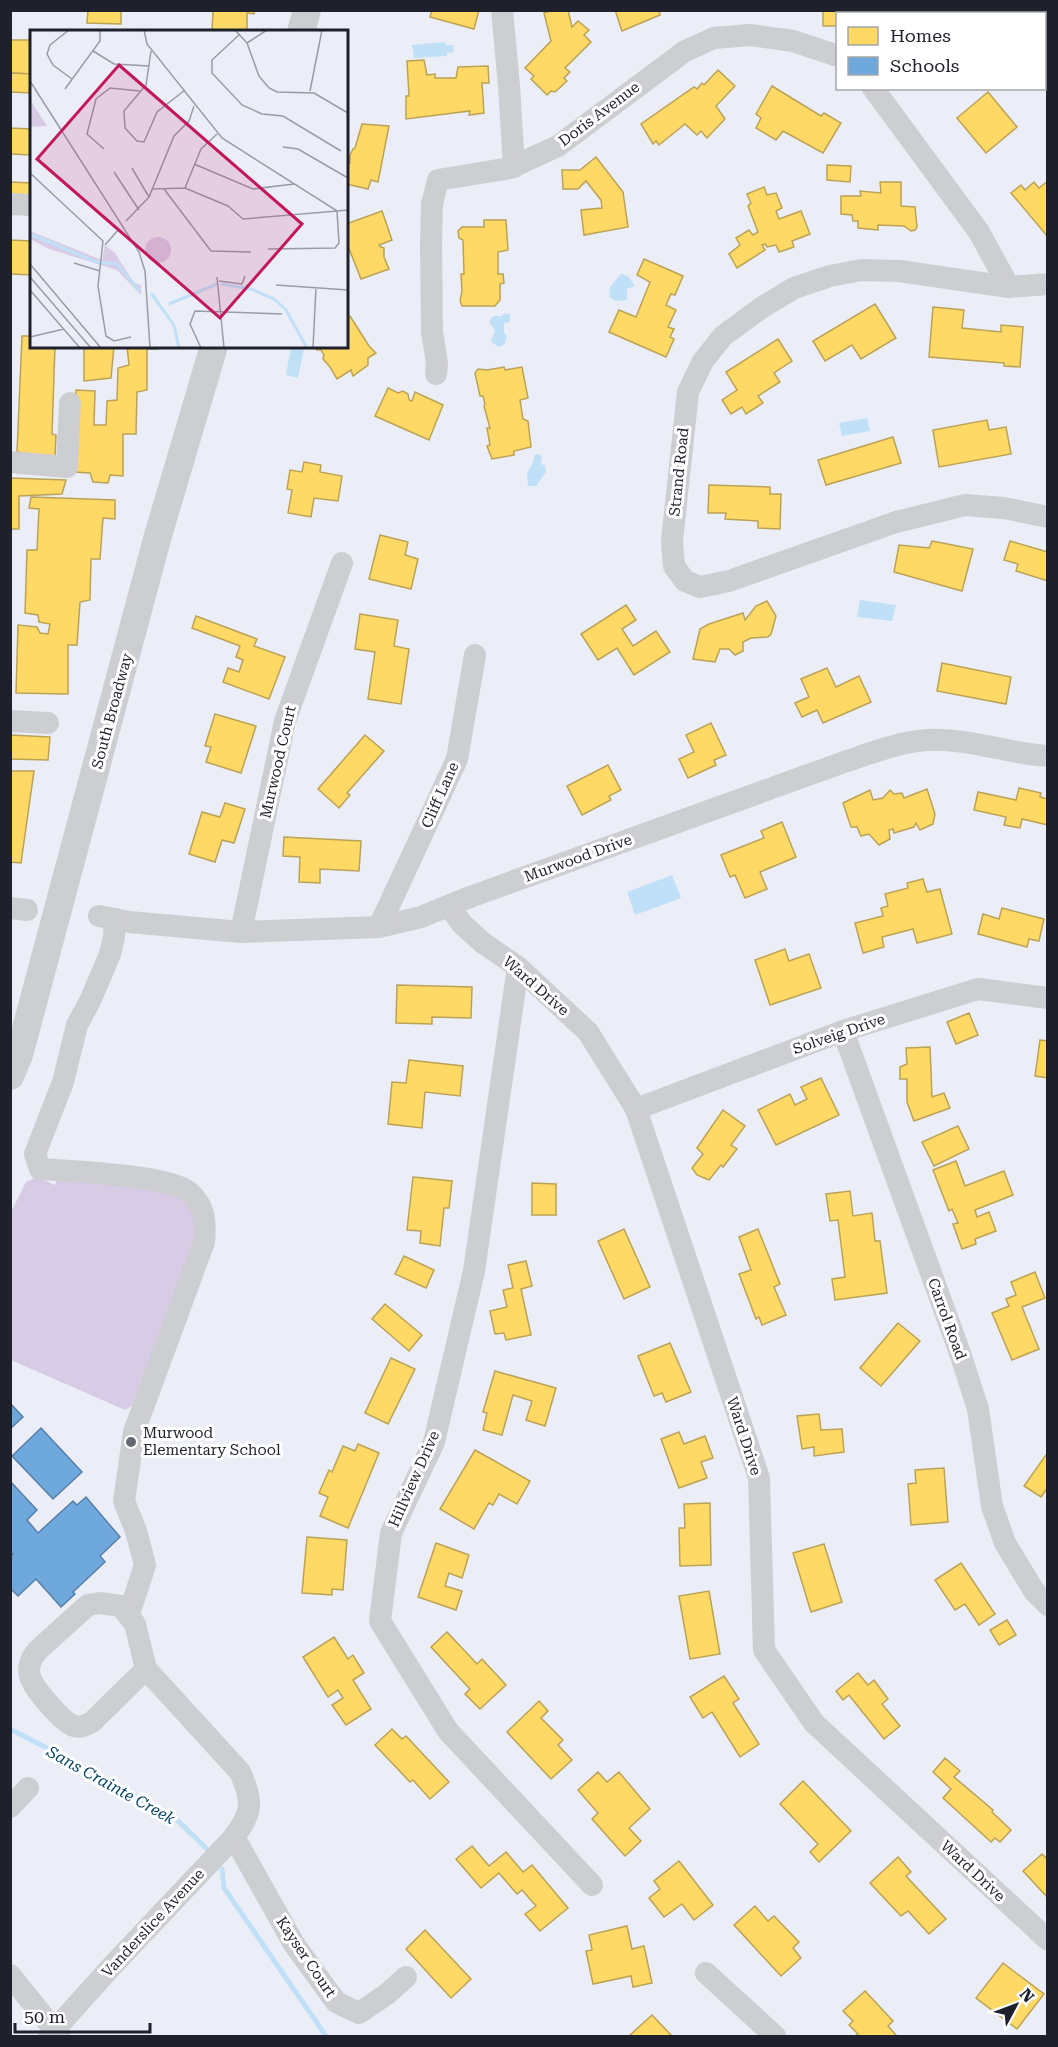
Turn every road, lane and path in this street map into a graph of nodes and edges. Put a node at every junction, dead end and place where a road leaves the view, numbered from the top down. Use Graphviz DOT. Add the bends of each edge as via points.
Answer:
graph roads {
  1 [pos="307,10"];
  2 [pos="502,10"];
  3 [pos="302,30"];
  4 [pos="836,56"];
  5 [pos="874,90"];
  6 [pos="514,166"];
  7 [pos="10,204"];
  8 [pos="30,205"];
  9 [pos="1047,284"];
  10 [pos="1009,288"];
  11 [pos="213,348"];
  12 [pos="436,374"];
  13 [pos="70,403"];
  14 [pos="10,462"];
  15 [pos="1047,517"];
  16 [pos="342,563"];
  17 [pos="476,655"];
  18 [pos="10,721"];
  19 [pos="48,723"];
  20 [pos="1047,756"];
  21 [pos="449,906"];
  22 [pos="379,927"];
  23 [pos="241,932"];
  24 [pos="518,967"];
  25 [pos="1047,998"];
  26 [pos="843,1031"];
  27 [pos="10,1076"];
  28 [pos="636,1109"];
  29 [pos="1047,1605"];
  30 [pos="129,1614"];
  31 [pos="146,1669"];
  32 [pos="28,1788"];
  33 [pos="10,1807"];
  34 [pos="234,1838"];
  35 [pos="592,1885"];
  36 [pos="1047,1940"];
  37 [pos="706,1973"];
  38 [pos="10,1975"];
  39 [pos="406,1977"];
  40 [pos="54,2035"];
  41 [pos="775,2037"];
  1 -- 3 [label="main road"];
  2 -- 6 [label="street"];
  4 -- 6 [label="street, Doris Avenue" via="793,41 750,35 714,38 685,51 558,146"];
  5 -- 10 [label="street" via="979,232"];
  6 -- 12 [label="street, Doris Avenue" via="438,180 432,204 431,243"];
  7 -- 8 [label="street"];
  9 -- 10 [label="street, Strand Road"];
  10 -- 15 [label="street, Strand Road" via="861,270 794,288 723,336 703,360 688,392 672,541 674,566 685,581 700,587 729,581 897,522 965,505"];
  11 -- 27 [label="main road, South Broadway" via="157,539 19,1055"];
  13 -- 14 [label="street" via="67,466"];
  16 -- 23 [label="street, Murwood Court" via="285,721"];
  17 -- 22 [label="street, Cliff Lane" via="457,759"];
  18 -- 19 [label="street"];
  20 -- 21 [label="street, Murwood Drive" via="941,740 907,743 836,765"];
  21 -- 22 [label="street, Murwood Drive"];
  21 -- 24 [label="street, Ward Drive" via="476,937"];
  22 -- 23 [label="street, Murwood Drive"];
  23 -- 30 [label="street, Murwood Drive" via="107,917 114,937 110,954 77,1025 63,1082 36,1154 40,1169 180,1186 200,1204 205,1216 204,1242 134,1432 124,1501 145,1565"];
  24 -- 28 [label="street, Ward Drive" via="588,1032"];
  24 -- 35 [label="street, Hillview Drive" via="474,1272 434,1442 391,1533 380,1621 448,1731"];
  25 -- 26 [label="street, Solveig Drive" via="978,989"];
  26 -- 28 [label="street, Solveig Drive"];
  26 -- 29 [label="street, Carrol Road" via="978,1409 992,1506 1005,1543"];
  28 -- 36 [label="street, Ward Drive" via="759,1478 764,1650 814,1723"];
  30 -- 31 [label="street"];
  30 -- 31 [label="street" via="111,1603 88,1605 38,1650 32,1658 30,1678 67,1722 83,1727"];
  31 -- 34 [label="street, Vanderslice Avenue" via="240,1772 248,1790 248,1819"];
  32 -- 33 [label="street"];
  34 -- 39 [label="street, Kayser Court" via="294,1944 336,2002 359,2013"];
  34 -- 40 [label="street, Vanderslice Avenue" via="112,1966"];
  37 -- 41 [label="street"];
  38 -- 40 [label="street"];
}
